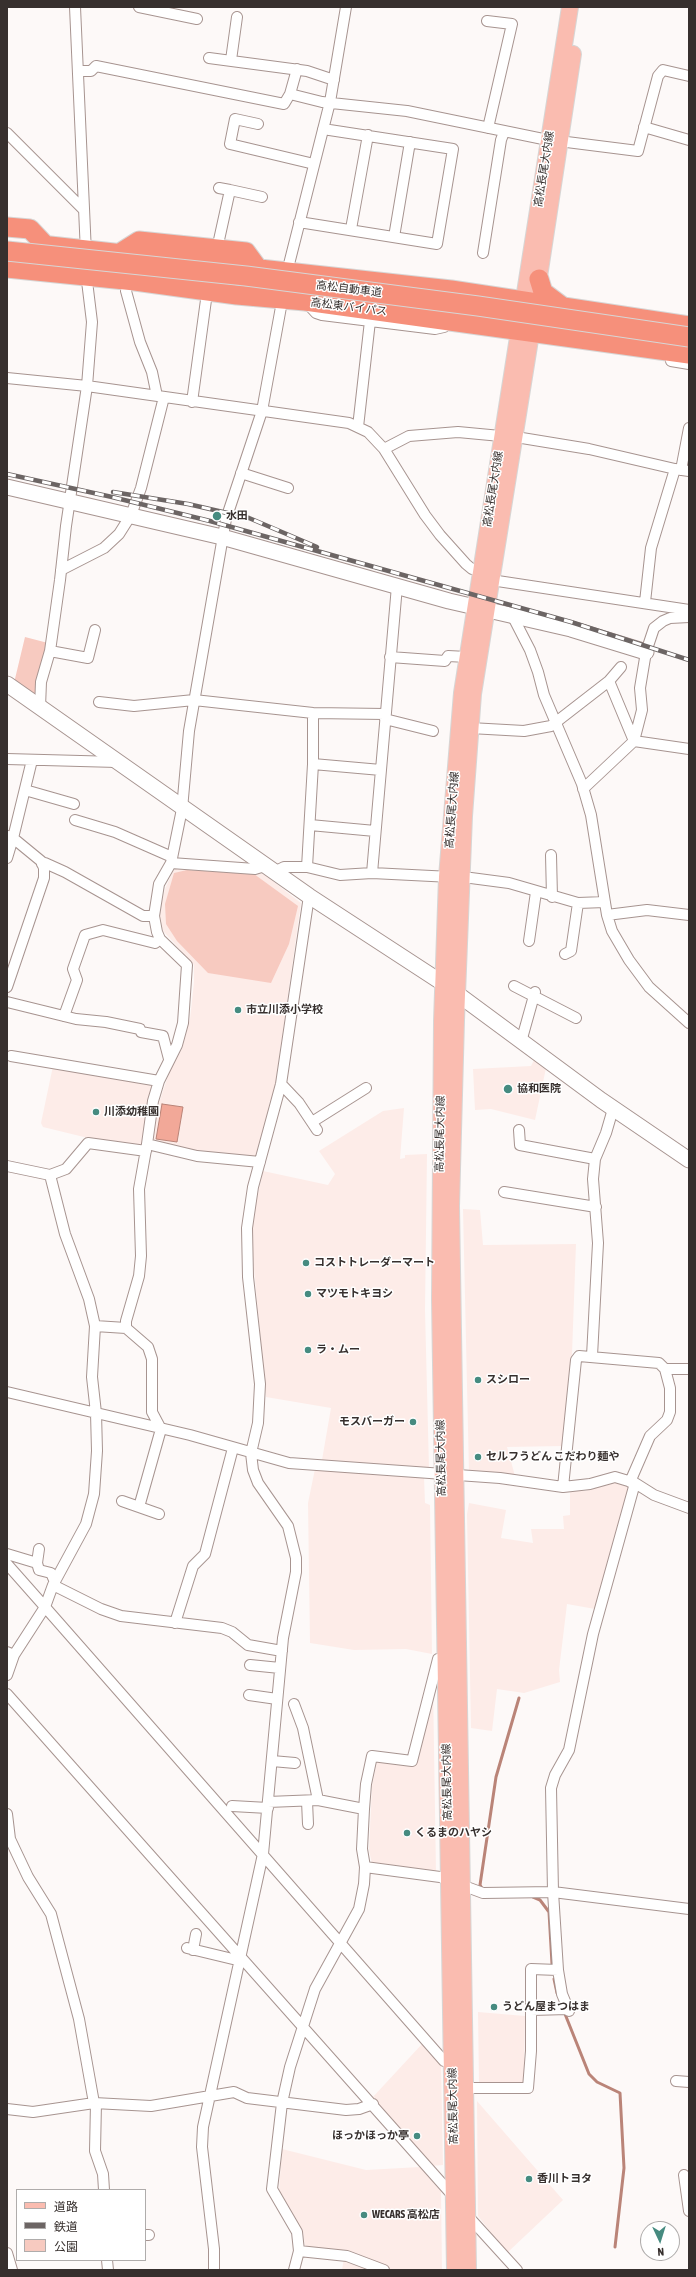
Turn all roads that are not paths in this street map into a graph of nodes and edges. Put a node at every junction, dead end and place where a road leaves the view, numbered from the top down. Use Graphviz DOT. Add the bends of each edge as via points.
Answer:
graph roads {
  1 [pos="75,7"];
  2 [pos="139,7"];
  3 [pos="346,7"];
  4 [pos="570,7"];
  5 [pos="580,7"];
  6 [pos="157,9"];
  7 [pos="237,17"];
  8 [pos="197,19"];
  9 [pos="488,21"];
  10 [pos="209,58"];
  11 [pos="231,60"];
  12 [pos="297,69"];
  13 [pos="78,71"];
  14 [pos="689,76"];
  15 [pos="334,80"];
  16 [pos="290,94"];
  17 [pos="330,102"];
  18 [pos="258,124"];
  19 [pos="644,127"];
  20 [pos="488,128"];
  21 [pos="323,129"];
  22 [pos="504,132"];
  23 [pos="7,133"];
  24 [pos="368,135"];
  25 [pos="554,140"];
  26 [pos="689,140"];
  27 [pos="410,142"];
  28 [pos="314,164"];
  29 [pos="219,188"];
  30 [pos="230,190"];
  31 [pos="262,198"];
  32 [pos="84,210"];
  33 [pos="299,222"];
  34 [pos="7,227"];
  35 [pos="351,229"];
  36 [pos="394,237"];
  37 [pos="7,242"];
  38 [pos="46,246"];
  39 [pos="217,249"];
  40 [pos="86,250"];
  41 [pos="7,251"];
  42 [pos="120,253"];
  43 [pos="483,253"];
  44 [pos="7,261"];
  45 [pos="7,268"];
  46 [pos="256,268"];
  47 [pos="287,271"];
  48 [pos="57,273"];
  49 [pos="86,276"];
  50 [pos="539,279"];
  51 [pos="7,280"];
  52 [pos="130,286"];
  53 [pos="256,297"];
  54 [pos="282,299"];
  55 [pos="206,300"];
  56 [pos="305,301"];
  57 [pos="529,302"];
  58 [pos="563,307"];
  59 [pos="454,320"];
  60 [pos="370,321"];
  61 [pos="689,326"];
  62 [pos="525,330"];
  63 [pos="689,337"];
  64 [pos="607,342"];
  65 [pos="689,345"];
  66 [pos="689,354"];
  67 [pos="689,364"];
  68 [pos="7,378"];
  69 [pos="87,386"];
  70 [pos="160,396"];
  71 [pos="192,402"];
  72 [pos="262,411"];
  73 [pos="358,428"];
  74 [pos="689,428"];
  75 [pos="508,438"];
  76 [pos="384,449"];
  77 [pos="682,470"];
  78 [pos="241,473"];
  79 [pos="7,487"];
  80 [pos="288,488"];
  81 [pos="70,500"];
  82 [pos="131,515"];
  83 [pos="222,537"];
  84 [pos="61,570"];
  85 [pos="486,576"];
  86 [pos="397,586"];
  87 [pos="645,602"];
  88 [pos="480,608"];
  89 [pos="689,610"];
  90 [pos="512,615"];
  91 [pos="689,617"];
  92 [pos="95,630"];
  93 [pos="50,651"];
  94 [pos="646,652"];
  95 [pos="390,657"];
  96 [pos="467,657"];
  97 [pos="621,667"];
  98 [pos="609,681"];
  99 [pos="7,684"];
  100 [pos="194,700"];
  101 [pos="99,702"];
  102 [pos="40,707"];
  103 [pos="313,713"];
  104 [pos="385,716"];
  105 [pos="555,722"];
  106 [pos="470,728"];
  107 [pos="433,731"];
  108 [pos="634,741"];
  109 [pos="689,748"];
  110 [pos="7,759"];
  111 [pos="32,760"];
  112 [pos="119,762"];
  113 [pos="313,764"];
  114 [pos="381,770"];
  115 [pos="583,789"];
  116 [pos="25,790"];
  117 [pos="74,804"];
  118 [pos="182,809"];
  119 [pos="75,820"];
  120 [pos="310,825"];
  121 [pos="375,832"];
  122 [pos="10,836"];
  123 [pos="552,855"];
  124 [pos="7,858"];
  125 [pos="172,860"];
  126 [pos="42,864"];
  127 [pos="307,866"];
  128 [pos="270,869"];
  129 [pos="372,873"];
  130 [pos="455,878"];
  131 [pos="536,892"];
  132 [pos="309,896"];
  133 [pos="552,897"];
  134 [pos="605,902"];
  135 [pos="578,903"];
  136 [pos="607,915"];
  137 [pos="689,915"];
  138 [pos="154,916"];
  139 [pos="160,938"];
  140 [pos="529,941"];
  141 [pos="565,954"];
  142 [pos="444,984"];
  143 [pos="514,986"];
  144 [pos="7,987"];
  145 [pos="535,994"];
  146 [pos="458,996"];
  147 [pos="7,1002"];
  148 [pos="64,1016"];
  149 [pos="576,1018"];
  150 [pos="689,1023"];
  151 [pos="521,1042"];
  152 [pos="11,1056"];
  153 [pos="169,1060"];
  154 [pos="160,1081"];
  155 [pos="281,1084"];
  156 [pos="366,1088"];
  157 [pos="613,1109"];
  158 [pos="520,1130"];
  159 [pos="146,1148"];
  160 [pos="595,1159"];
  161 [pos="689,1160"];
  162 [pos="260,1162"];
  163 [pos="7,1166"];
  164 [pos="50,1175"];
  165 [pos="504,1192"];
  166 [pos="596,1207"];
  167 [pos="95,1326"];
  168 [pos="126,1328"];
  169 [pos="592,1356"];
  170 [pos="665,1369"];
  171 [pos="689,1369"];
  172 [pos="7,1392"];
  173 [pos="96,1413"];
  174 [pos="161,1429"];
  175 [pos="233,1448"];
  176 [pos="251,1453"];
  177 [pos="448,1475"];
  178 [pos="632,1482"];
  179 [pos="564,1487"];
  180 [pos="122,1501"];
  181 [pos="139,1507"];
  182 [pos="689,1508"];
  183 [pos="159,1514"];
  184 [pos="39,1549"];
  185 [pos="7,1554"];
  186 [pos="37,1563"];
  187 [pos="7,1564"];
  188 [pos="54,1584"];
  189 [pos="45,1607"];
  190 [pos="175,1622"];
  191 [pos="282,1650"];
  192 [pos="10,1654"];
  193 [pos="444,1659"];
  194 [pos="250,1665"];
  195 [pos="280,1668"];
  196 [pos="7,1675"];
  197 [pos="7,1694"];
  198 [pos="249,1695"];
  199 [pos="277,1699"];
  200 [pos="294,1704"];
  201 [pos="272,1761"];
  202 [pos="295,1763"];
  203 [pos="318,1800"];
  204 [pos="307,1801"];
  205 [pos="268,1805"];
  206 [pos="232,1806"];
  207 [pos="364,1809"];
  208 [pos="7,1814"];
  209 [pos="308,1824"];
  210 [pos="263,1854"];
  211 [pos="365,1867"];
  212 [pos="455,1882"];
  213 [pos="553,1892"];
  214 [pos="689,1908"];
  215 [pos="196,1934"];
  216 [pos="341,1942"];
  217 [pos="241,1959"];
  218 [pos="558,1970"];
  219 [pos="531,2010"];
  220 [pos="303,2028"];
  221 [pos="452,2062"];
  222 [pos="676,2081"];
  223 [pos="689,2082"];
  224 [pos="465,2088"];
  225 [pos="209,2095"];
  226 [pos="283,2101"];
  227 [pos="95,2103"];
  228 [pos="373,2104"];
  229 [pos="7,2109"];
  230 [pos="684,2175"];
  231 [pos="104,2189"];
  232 [pos="454,2198"];
  233 [pos="689,2211"];
  234 [pos="468,2216"];
  235 [pos="299,2251"];
  236 [pos="7,2253"];
  237 [pos="12,2270"];
  238 [pos="214,2270"];
  239 [pos="294,2270"];
  240 [pos="384,2270"];
  241 [pos="455,2270"];
  242 [pos="468,2270"];
  243 [pos="517,2270"];
  1 -- 13 [label="street"];
  2 -- 6 [label="street"];
  3 -- 15 [label="street"];
  4 -- 25 [label="main road, 高松長尾大内線"];
  5 -- 25 [label="main road, 高松長尾大内線"];
  6 -- 8 [label="street"];
  7 -- 11 [label="street"];
  9 -- 20 [label="street" via="512,24"];
  10 -- 11 [label="street"];
  11 -- 12 [label="street"];
  12 -- 15 [label="street"];
  12 -- 16 [label="street"];
  13 -- 16 [label="street" via="91,71 96,66 284,104"];
  13 -- 32 [label="street"];
  14 -- 19 [label="street" via="663,70 658,76"];
  15 -- 17 [label="street"];
  16 -- 17 [label="street"];
  17 -- 20 [label="street" via="407,111"];
  17 -- 21 [label="street"];
  18 -- 28 [label="street" via="235,119 230,144"];
  19 -- 25 [label="street" via="638,151"];
  19 -- 26 [label="street"];
  20 -- 22 [label="street"];
  21 -- 24 [label="street"];
  21 -- 28 [label="street"];
  22 -- 25 [label="street"];
  22 -- 43 [label="street"];
  23 -- 32 [label="street"];
  24 -- 27 [label="street"];
  24 -- 35 [label="street"];
  25 -- 50 [label="main road, 高松長尾大内線"];
  25 -- 57 [label="main road, 高松長尾大内線"];
  27 -- 36 [label="street"];
  27 -- 36 [label="street" via="453,149 445,203 437,244"];
  28 -- 33 [label="street"];
  29 -- 30 [label="street"];
  30 -- 31 [label="street"];
  30 -- 39 [label="street"];
  32 -- 40 [label="street"];
  33 -- 35 [label="street"];
  33 -- 47 [label="street"];
  34 -- 38 [label="highway" via="30,229"];
  35 -- 36 [label="street"];
  37 -- 38 [label="highway"];
  38 -- 40 [label="highway"];
  39 -- 42 [label="highway" via="139,241"];
  39 -- 46 [label="highway" via="246,252"];
  40 -- 42 [label="highway"];
  40 -- 49 [label="street"];
  41 -- 63 [label="highway, 高松自動車道, bridge" via="246,276"];
  42 -- 46 [label="highway"];
  44 -- 65 [label="highway, 高松自動車道" via="478,315"];
  45 -- 48 [label="highway, 高松東バイパス"];
  46 -- 47 [label="highway"];
  47 -- 54 [label="street"];
  47 -- 57 [label="highway"];
  48 -- 49 [label="highway, 高松東バイパス"];
  48 -- 51 [label="highway" via="45,282"];
  49 -- 52 [label="highway, 高松東バイパス"];
  49 -- 69 [label="street" via="92,322"];
  50 -- 57 [label="main road, 高松長尾大内線"];
  50 -- 58 [label="highway" via="543,292"];
  52 -- 53 [label="highway, 高松東バイパス"];
  52 -- 55 [label="highway" via="150,295"];
  52 -- 70 [label="street" via="138,337"];
  53 -- 54 [label="highway, 高松東バイパス"];
  53 -- 55 [label="highway" via="238,304"];
  54 -- 56 [label="highway, 高松東バイパス"];
  54 -- 72 [label="street"];
  55 -- 71 [label="street"];
  56 -- 59 [label="highway, 高松東バイパス"];
  56 -- 60 [label="street" via="316,313 322,315"];
  57 -- 58 [label="highway"];
  57 -- 62 [label="main road, 高松長尾大内線"];
  58 -- 61 [label="highway"];
  59 -- 60 [label="street" via="444,327 435,328"];
  59 -- 62 [label="highway, 高松東バイパス"];
  60 -- 73 [label="street"];
  62 -- 64 [label="highway, 高松東バイパス"];
  62 -- 75 [label="main road, 高松長尾大内線"];
  64 -- 66 [label="highway, 高松東バイパス"];
  64 -- 67 [label="street" via="609,348 616,352"];
  68 -- 69 [label="street"];
  69 -- 70 [label="street"];
  69 -- 81 [label="street"];
  70 -- 71 [label="street"];
  70 -- 82 [label="street" via="141,488"];
  71 -- 72 [label="street"];
  72 -- 73 [label="street" via="318,418"];
  72 -- 78 [label="street"];
  73 -- 76 [label="street" via="368,432"];
  74 -- 77 [label="street"];
  75 -- 76 [label="street" via="458,432 431,433 409,436"];
  75 -- 77 [label="street" via="589,449"];
  75 -- 85 [label="main road, 高松長尾大内線"];
  76 -- 85 [label="street" via="440,535 466,564"];
  77 -- 87 [label="street" via="651,548"];
  78 -- 80 [label="street"];
  78 -- 83 [label="street"];
  79 -- 81 [label="street"];
  81 -- 82 [label="street"];
  81 -- 84 [label="street"];
  82 -- 83 [label="street"];
  82 -- 84 [label="street" via="119,534 104,548"];
  83 -- 86 [label="street"];
  83 -- 100 [label="street"];
  84 -- 93 [label="street"];
  85 -- 87 [label="street"];
  85 -- 88 [label="main road, 高松長尾大内線"];
  86 -- 88 [label="street"];
  86 -- 95 [label="street"];
  87 -- 89 [label="street"];
  88 -- 90 [label="street"];
  88 -- 96 [label="main road, 高松長尾大内線"];
  88 -- 106 [label="main road, 高松長尾大内線"];
  90 -- 94 [label="street" via="571,629"];
  90 -- 105 [label="street" via="538,672"];
  91 -- 94 [label="street" via="670,618 657,624"];
  92 -- 93 [label="street" via="88,658"];
  93 -- 102 [label="street" via="42,682"];
  94 -- 108 [label="street" via="640,688 642,710"];
  95 -- 96 [label="street" via="445,661 448,656"];
  95 -- 104 [label="street"];
  96 -- 130 [label="main road, 高松長尾大内線" via="458,731"];
  97 -- 98 [label="street"];
  98 -- 105 [label="street"];
  98 -- 108 [label="street"];
  99 -- 102 [label="street"];
  100 -- 101 [label="street" via="134,706"];
  100 -- 103 [label="street"];
  100 -- 118 [label="street"];
  102 -- 112 [label="street"];
  103 -- 104 [label="street"];
  103 -- 113 [label="street"];
  104 -- 107 [label="street"];
  104 -- 114 [label="street"];
  105 -- 106 [label="street" via="551,726 524,731"];
  105 -- 115 [label="street"];
  106 -- 130 [label="main road, 高松長尾大内線" via="464,816"];
  108 -- 109 [label="street"];
  108 -- 115 [label="street"];
  110 -- 111 [label="street"];
  111 -- 112 [label="street"];
  111 -- 116 [label="street"];
  112 -- 118 [label="street"];
  113 -- 114 [label="street"];
  113 -- 120 [label="street"];
  114 -- 121 [label="street"];
  115 -- 134 [label="street" via="595,837"];
  116 -- 117 [label="street"];
  116 -- 122 [label="street"];
  118 -- 125 [label="street"];
  118 -- 128 [label="street"];
  119 -- 125 [label="street" via="115,832"];
  120 -- 121 [label="street"];
  120 -- 127 [label="street"];
  121 -- 129 [label="street"];
  122 -- 124 [label="street"];
  122 -- 126 [label="street"];
  123 -- 133 [label="street"];
  125 -- 128 [label="street"];
  125 -- 138 [label="street" via="159,884"];
  126 -- 138 [label="street" via="46,863 65,872 143,916"];
  126 -- 144 [label="street" via="44,878 41,892"];
  127 -- 128 [label="street"];
  127 -- 129 [label="street" via="340,875"];
  128 -- 132 [label="street"];
  129 -- 130 [label="street"];
  130 -- 131 [label="street" via="509,883"];
  130 -- 142 [label="main road, 高松長尾大内線"];
  130 -- 146 [label="main road, 高松長尾大内線"];
  131 -- 133 [label="street"];
  131 -- 140 [label="street"];
  132 -- 142 [label="street"];
  132 -- 155 [label="street"];
  133 -- 135 [label="street"];
  134 -- 135 [label="street"];
  134 -- 136 [label="street"];
  135 -- 141 [label="street" via="571,951"];
  136 -- 137 [label="street" via="647,910"];
  136 -- 150 [label="street" via="612,931 649,987"];
  138 -- 139 [label="street"];
  139 -- 148 [label="street" via="155,943 103,930 84,935 73,969 77,980"];
  139 -- 153 [label="street" via="187,965 183,1023 177,1046"];
  142 -- 146 [label="street"];
  142 -- 177 [label="main road, 高松長尾大内線" via="440,1215"];
  143 -- 145 [label="street"];
  145 -- 149 [label="street"];
  145 -- 151 [label="street"];
  146 -- 151 [label="street"];
  146 -- 177 [label="main road, 高松長尾大内線" via="451,1206"];
  147 -- 148 [label="street"];
  148 -- 153 [label="street" via="106,1022 163,1036"];
  151 -- 157 [label="street"];
  152 -- 154 [label="street"];
  153 -- 154 [label="street"];
  154 -- 159 [label="street" via="153,1101"];
  155 -- 156 [label="street" via="299,1103 314,1126"];
  155 -- 162 [label="street"];
  157 -- 160 [label="street"];
  157 -- 161 [label="street"];
  158 -- 160 [label="street" via="520,1145"];
  159 -- 162 [label="street"];
  159 -- 164 [label="street" via="88,1143 66,1169"];
  159 -- 168 [label="street" via="140,1189 139,1276"];
  160 -- 166 [label="street" via="593,1179"];
  162 -- 176 [label="street" via="253,1187 247,1228 248,1277 260,1384 258,1423"];
  163 -- 164 [label="street"];
  164 -- 167 [label="street" via="65,1234 90,1299"];
  165 -- 166 [label="street"];
  166 -- 169 [label="street" via="598,1243"];
  167 -- 168 [label="street"];
  167 -- 173 [label="street" via="92,1377"];
  168 -- 174 [label="street" via="148,1347 152,1359 152,1412"];
  169 -- 170 [label="street" via="659,1363"];
  169 -- 179 [label="street" via="579,1356 576,1360"];
  170 -- 171 [label="street"];
  170 -- 178 [label="street" via="670,1388 670,1412 667,1420 650,1436"];
  172 -- 173 [label="street"];
  173 -- 174 [label="street"];
  173 -- 188 [label="street" via="94,1494 86,1524"];
  174 -- 175 [label="street"];
  174 -- 181 [label="street"];
  175 -- 176 [label="street"];
  175 -- 190 [label="street" via="205,1554 193,1566"];
  176 -- 177 [label="street" via="289,1463"];
  176 -- 191 [label="street" via="254,1475 288,1526 296,1558 296,1572"];
  177 -- 179 [label="street"];
  177 -- 193 [label="main road, 高松長尾大内線"];
  177 -- 212 [label="main road, 高松長尾大内線"];
  178 -- 179 [label="street" via="615,1477 590,1484"];
  178 -- 182 [label="street" via="654,1495"];
  178 -- 213 [label="street" via="593,1634 570,1750 551,1788"];
  180 -- 181 [label="street"];
  181 -- 183 [label="street"];
  184 -- 186 [label="street"];
  185 -- 186 [label="street"];
  186 -- 188 [label="street" via="39,1570 51,1574"];
  187 -- 189 [label="street"];
  188 -- 189 [label="street"];
  188 -- 190 [label="street" via="101,1609 121,1616"];
  189 -- 192 [label="street"];
  189 -- 210 [label="street"];
  190 -- 191 [label="street" via="222,1628 232,1632 248,1645"];
  191 -- 195 [label="street"];
  192 -- 196 [label="street"];
  193 -- 207 [label="street" via="438,1659 412,1761 372,1756"];
  193 -- 212 [label="main road, 高松長尾大内線"];
  194 -- 195 [label="street"];
  195 -- 199 [label="street"];
  197 -- 217 [label="street"];
  198 -- 199 [label="street"];
  199 -- 201 [label="street"];
  200 -- 203 [label="street" via="303,1728"];
  201 -- 202 [label="street"];
  201 -- 205 [label="street"];
  203 -- 204 [label="street"];
  203 -- 207 [label="street"];
  204 -- 205 [label="street"];
  204 -- 209 [label="street"];
  205 -- 206 [label="street"];
  205 -- 210 [label="street"];
  207 -- 211 [label="street" via="362,1849"];
  208 -- 227 [label="street" via="10,1839 28,1877 51,1914 79,2018"];
  210 -- 216 [label="street"];
  210 -- 217 [label="street"];
  211 -- 212 [label="street"];
  211 -- 216 [label="street" via="358,1909"];
  212 -- 213 [label="street" via="483,1893"];
  212 -- 221 [label="main road, 高松長尾大内線"];
  212 -- 224 [label="main road, 高松長尾大内線"];
  213 -- 214 [label="street"];
  213 -- 218 [label="street"];
  215 -- 217 [label="street" via="190,1949"];
  216 -- 220 [label="street" via="315,1989"];
  216 -- 221 [label="street" via="444,2061"];
  217 -- 220 [label="street"];
  217 -- 225 [label="street"];
  218 -- 219 [label="street" via="531,1969"];
  218 -- 219 [label="street" via="568,2010"];
  219 -- 224 [label="street" via="528,2088"];
  220 -- 226 [label="street"];
  220 -- 228 [label="street"];
  221 -- 232 [label="main road, 高松長尾大内線"];
  222 -- 223 [label="street"];
  224 -- 234 [label="main road, 高松長尾大内線"];
  225 -- 226 [label="street" via="234,2092 247,2098"];
  225 -- 227 [label="street" via="151,2106"];
  225 -- 238 [label="street" via="202,2147 214,2249"];
  226 -- 228 [label="street" via="346,2110"];
  226 -- 235 [label="street" via="272,2189 297,2232"];
  227 -- 229 [label="street" via="33,2112"];
  227 -- 231 [label="street" via="95,2151 103,2174"];
  228 -- 232 [label="street"];
  230 -- 233 [label="street"];
  232 -- 234 [label="street"];
  232 -- 241 [label="main road, 高松長尾大内線"];
  234 -- 242 [label="main road, 高松長尾大内線"];
  234 -- 243 [label="street"];
  235 -- 239 [label="street"];
  235 -- 240 [label="street" via="347,2256"];
  236 -- 237 [label="street"];
}
